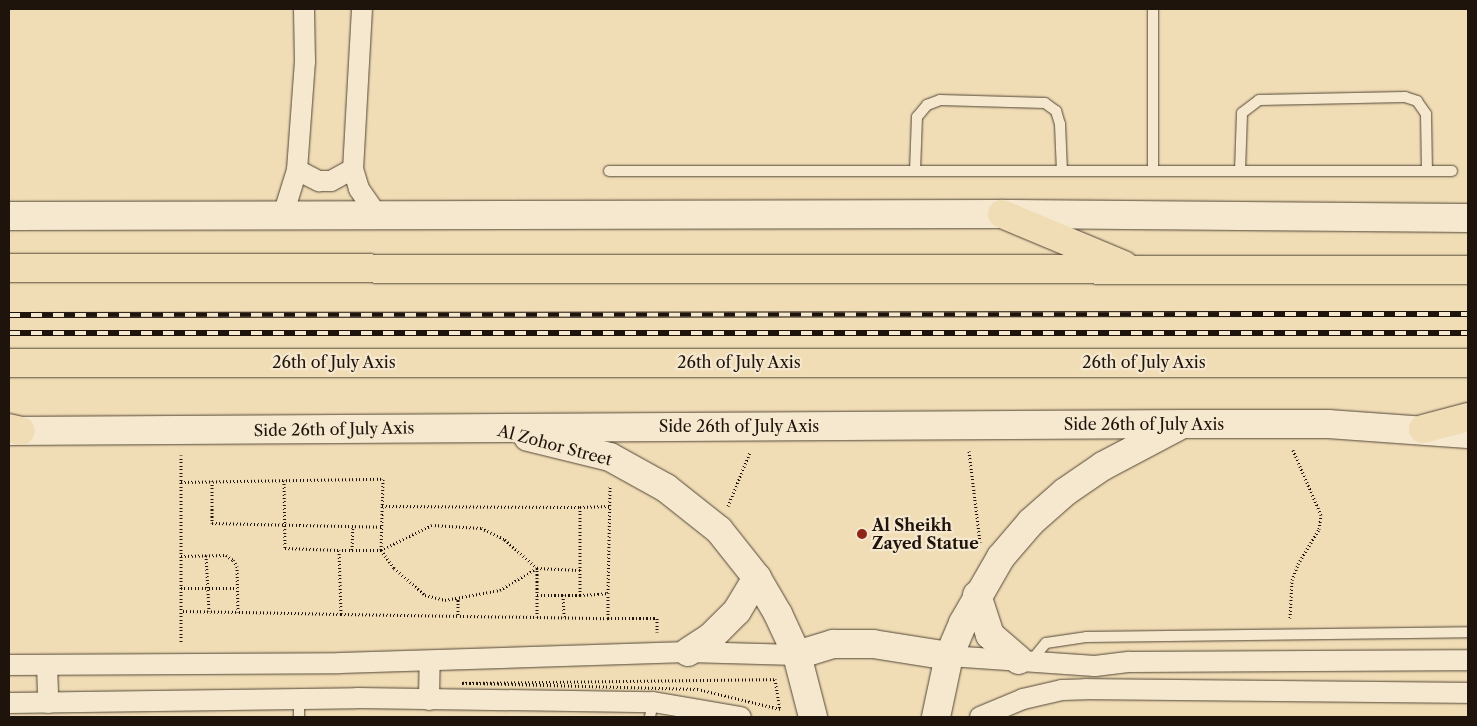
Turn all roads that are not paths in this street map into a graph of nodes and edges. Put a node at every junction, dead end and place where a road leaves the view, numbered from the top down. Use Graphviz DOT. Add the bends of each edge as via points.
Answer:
graph roads {
  1 [pos="304,9"];
  2 [pos="362,9"];
  3 [pos="1154,9"];
  4 [pos="353,169"];
  5 [pos="297,170"];
  6 [pos="609,171"];
  7 [pos="916,171"];
  8 [pos="1062,171"];
  9 [pos="1153,171"];
  10 [pos="1240,171"];
  11 [pos="1427,171"];
  12 [pos="1452,171"];
  13 [pos="1002,214"];
  14 [pos="283,215"];
  15 [pos="377,215"];
  16 [pos="9,216"];
  17 [pos="1468,218"];
  18 [pos="9,268"];
  19 [pos="1137,270"];
  20 [pos="1468,270"];
  21 [pos="9,363"];
  22 [pos="1468,363"];
  23 [pos="1468,417"];
  24 [pos="1184,424"];
  25 [pos="488,427"];
  26 [pos="1423,429"];
  27 [pos="13,430"];
  28 [pos="1468,434"];
  29 [pos="757,578"];
  30 [pos="981,588"];
  31 [pos="1468,632"];
  32 [pos="688,652"];
  33 [pos="797,655"];
  34 [pos="949,656"];
  35 [pos="430,660"];
  36 [pos="1026,660"];
  37 [pos="1468,660"];
  38 [pos="9,665"];
  39 [pos="47,665"];
  40 [pos="1468,693"];
  41 [pos="429,700"];
  42 [pos="9,703"];
  43 [pos="48,703"];
  44 [pos="300,708"];
  45 [pos="652,710"];
  46 [pos="696,713"];
  47 [pos="741,717"];
  48 [pos="813,717"];
  49 [pos="936,717"];
  50 [pos="980,717"];
  1 -- 5 [label="street" via="305,62"];
  2 -- 4 [label="street"];
  3 -- 9 [label="lane"];
  4 -- 5 [label="street" via="331,181 307,177"];
  4 -- 15 [label="street" via="359,189"];
  5 -- 14 [label="street"];
  6 -- 7 [label="lane"];
  7 -- 8 [label="lane"];
  7 -- 8 [label="lane" via="918,117 927,105 940,100 1038,101 1051,106 1060,124"];
  8 -- 9 [label="lane"];
  9 -- 10 [label="lane"];
  10 -- 11 [label="lane"];
  10 -- 11 [label="lane" via="1242,113 1259,100 1405,97 1418,101 1426,114"];
  11 -- 12 [label="lane"];
  13 -- 15 [label="main road"];
  13 -- 17 [label="main road"];
  13 -- 19 [label="highway"];
  14 -- 15 [label="main road"];
  14 -- 16 [label="main road"];
  18 -- 19 [label="highway"];
  19 -- 20 [label="highway"];
  21 -- 22 [label="highway, 26th of July Axis"];
  23 -- 26 [label="highway"];
  24 -- 25 [label="main road, Side 26th of July Axis"];
  24 -- 26 [label="main road, Side 26th of July Axis"];
  24 -- 30 [label="main road" via="1103,466 1065,492 1031,522 1001,557"];
  25 -- 27 [label="main road, Side 26th of July Axis" via="180,432"];
  25 -- 29 [label="main road, Al Zohor Street" via="610,457 666,488 718,530"];
  26 -- 28 [label="main road, Side 26th of July Axis"];
  29 -- 32 [label="main road" via="736,611 710,637"];
  29 -- 33 [label="main road, Al Zohor Street"];
  30 -- 34 [label="main road"];
  30 -- 36 [label="main road" via="990,635"];
  31 -- 36 [label="lane" via="1290,632 1073,638 1046,643"];
  32 -- 33 [label="street"];
  32 -- 35 [label="street"];
  33 -- 34 [label="main road" via="834,644 873,644"];
  33 -- 48 [label="main road, Al Zohor Street"];
  34 -- 36 [label="street"];
  34 -- 49 [label="main road"];
  35 -- 39 [label="street"];
  35 -- 41 [label="street"];
  36 -- 37 [label="street" via="1095,666 1130,662"];
  38 -- 39 [label="street"];
  39 -- 43 [label="street"];
  40 -- 50 [label="street" via="1062,690 1024,699"];
  41 -- 44 [label="street"];
  41 -- 45 [label="street"];
  42 -- 43 [label="street"];
  43 -- 44 [label="street"];
  45 -- 46 [label="street"];
  46 -- 47 [label="street"];
}
